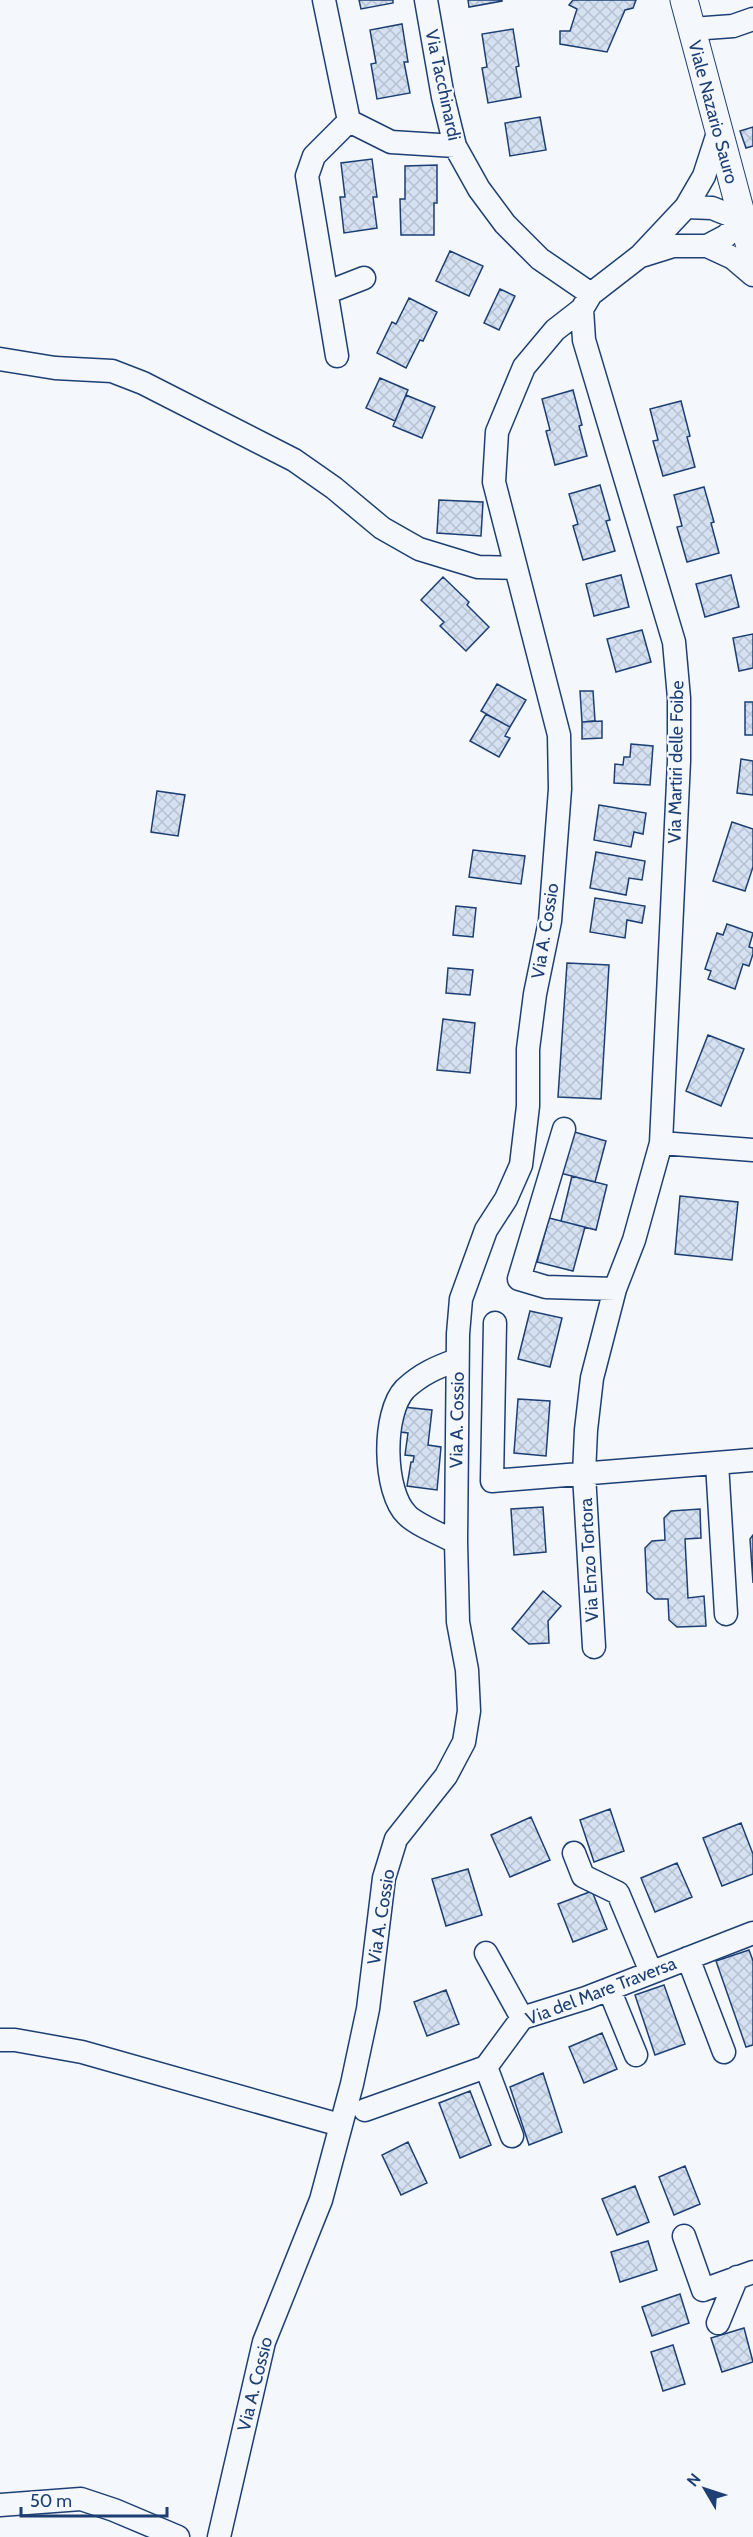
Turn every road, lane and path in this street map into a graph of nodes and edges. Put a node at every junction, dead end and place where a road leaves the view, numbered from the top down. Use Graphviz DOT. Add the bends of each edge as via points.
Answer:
graph roads {
  1 [pos="324,0"];
  2 [pos="426,0"];
  3 [pos="684,0"];
  4 [pos="753,19"];
  5 [pos="692,29"];
  6 [pos="349,120"];
  7 [pos="718,133"];
  8 [pos="455,146"];
  9 [pos="686,207"];
  10 [pos="742,220"];
  11 [pos="707,246"];
  12 [pos="640,256"];
  13 [pos="753,258"];
  14 [pos="753,275"];
  15 [pos="364,278"];
  16 [pos="328,292"];
  17 [pos="586,301"];
  18 [pos="337,356"];
  19 [pos="0,359"];
  20 [pos="516,568"];
  21 [pos="564,1129"];
  22 [pos="661,1143"];
  23 [pos="753,1144"];
  24 [pos="753,1150"];
  25 [pos="615,1289"];
  26 [pos="495,1323"];
  27 [pos="457,1360"];
  28 [pos="753,1460"];
  29 [pos="717,1463"];
  30 [pos="584,1473"];
  31 [pos="456,1542"];
  32 [pos="726,1614"];
  33 [pos="594,1647"];
  34 [pos="574,1853"];
  35 [pos="753,1933"];
  36 [pos="486,1953"];
  37 [pos="688,1958"];
  38 [pos="651,1972"];
  39 [pos="609,1989"];
  40 [pos="522,2019"];
  41 [pos="0,2040"];
  42 [pos="724,2052"];
  43 [pos="636,2055"];
  44 [pos="486,2067"];
  45 [pos="365,2110"];
  46 [pos="340,2125"];
  47 [pos="512,2136"];
  48 [pos="684,2236"];
  49 [pos="745,2275"];
  50 [pos="718,2323"];
  51 [pos="0,2505"];
  52 [pos="178,2537"];
  53 [pos="219,2537"];
  1 -- 6 [label="street"];
  2 -- 8 [label="street, Via Tacchinardi"];
  3 -- 5 [label="main road, Viale Nazario Sauro"];
  4 -- 5 [label="street" via="733,26"];
  5 -- 7 [label="main road, Viale Nazario Sauro"];
  6 -- 8 [label="street" via="391,141"];
  6 -- 16 [label="street" via="314,156 307,176"];
  7 -- 9 [label="street" via="704,176"];
  7 -- 10 [label="main road, Viale Nazario Sauro"];
  8 -- 17 [label="street, Via Tacchinardi" via="479,189 505,224"];
  9 -- 10 [label="street" via="712,208"];
  9 -- 12 [label="street"];
  10 -- 11 [label="street" via="726,236"];
  10 -- 13 [label="main road, Viale Nazario Sauro"];
  11 -- 12 [label="street" via="673,246"];
  11 -- 14 [label="street" via="733,258"];
  12 -- 17 [label="street"];
  15 -- 16 [label="street"];
  16 -- 18 [label="street"];
  17 -- 20 [label="street, Via A. Cossio" via="524,367 497,432 494,482"];
  17 -- 22 [label="street, Via Martiri delle Foibe" via="584,340 674,642 679,760"];
  19 -- 20 [label="street" via="55,368 112,371 143,383 294,460 382,528 419,549 478,567"];
  20 -- 27 [label="street, Via A. Cossio" via="559,735 560,798 550,921 528,1049 528,1107 521,1165 486,1230 461,1299"];
  21 -- 25 [label="street" via="519,1279 546,1287"];
  22 -- 24 [label="street"];
  22 -- 25 [label="street, Via Martiri delle Foibe" via="634,1240"];
  23 -- 24 [label="street"];
  25 -- 30 [label="street, Via Enzo Tortora" via="592,1378"];
  26 -- 30 [label="street" via="492,1481"];
  27 -- 31 [label="street, Via A. Cossio"];
  27 -- 31 [label="street" via="429,1370 404,1390 394,1407 388,1456 393,1495 408,1516"];
  28 -- 29 [label="street, Via Enzo Tortora"];
  29 -- 30 [label="street, Via Enzo Tortora"];
  29 -- 32 [label="street"];
  30 -- 33 [label="street, Via Enzo Tortora"];
  31 -- 46 [label="street, Via A. Cossio" via="458,1622 467,1670 464,1742 446,1776 396,1839 384,1878 368,2009"];
  34 -- 38 [label="street" via="583,1876 618,1893"];
  35 -- 37 [label="street, Via del Mare Traversa"];
  36 -- 40 [label="street"];
  37 -- 38 [label="street, Via del Mare Traversa"];
  37 -- 42 [label="street"];
  38 -- 39 [label="street, Via del Mare Traversa"];
  39 -- 40 [label="street, Via del Mare Traversa"];
  39 -- 43 [label="street"];
  40 -- 44 [label="street, Via del Mare Traversa"];
  41 -- 46 [label="street" via="82,2052"];
  44 -- 45 [label="street"];
  44 -- 47 [label="street"];
  46 -- 53 [label="street, Via A. Cossio" via="321,2200 264,2342"];
  48 -- 49 [label="street" via="703,2290"];
  49 -- 50 [label="street"];
  51 -- 52 [label="street" via="81,2499"];
}
